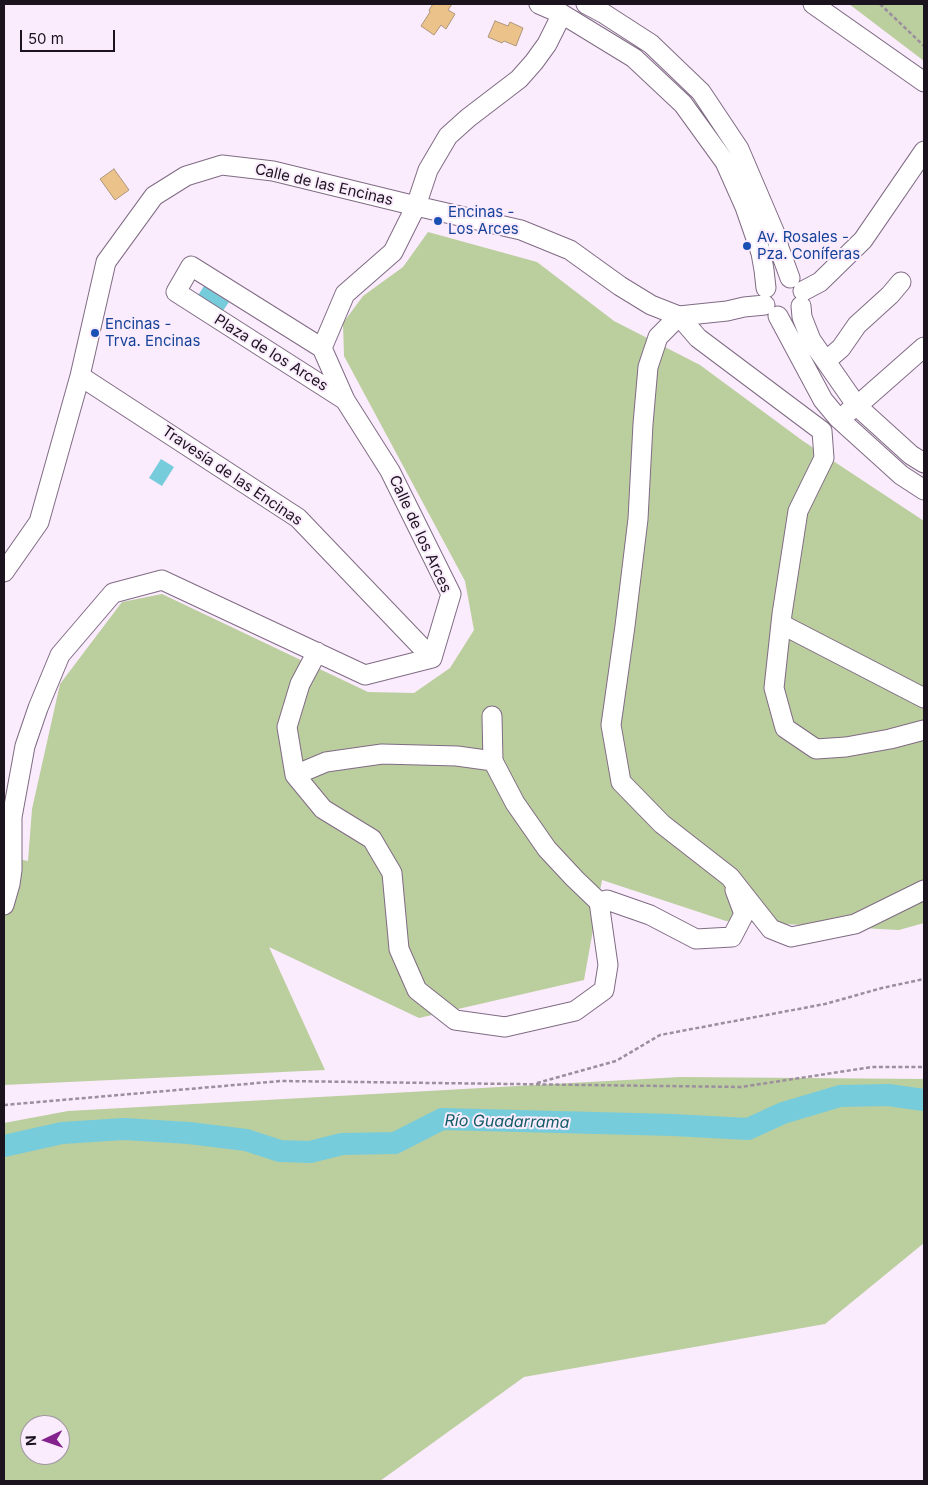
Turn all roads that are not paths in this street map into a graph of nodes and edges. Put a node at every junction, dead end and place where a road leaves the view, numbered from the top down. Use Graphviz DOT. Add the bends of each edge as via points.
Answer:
graph roads {
  1 [pos="539,4"];
  2 [pos="586,4"];
  3 [pos="812,4"];
  4 [pos="562,14"];
  5 [pos="924,82"];
  6 [pos="924,151"];
  7 [pos="919,171"];
  8 [pos="416,206"];
  9 [pos="901,282"];
  10 [pos="798,292"];
  11 [pos="770,303"];
  12 [pos="679,316"];
  13 [pos="924,347"];
  14 [pos="322,348"];
  15 [pos="826,361"];
  16 [pos="80,376"];
  17 [pos="345,400"];
  18 [pos="857,406"];
  19 [pos="838,418"];
  20 [pos="918,459"];
  21 [pos="924,490"];
  22 [pos="4,572"];
  23 [pos="780,624"];
  24 [pos="317,652"];
  25 [pos="432,658"];
  26 [pos="924,698"];
  27 [pos="492,716"];
  28 [pos="924,730"];
  29 [pos="493,761"];
  30 [pos="295,775"];
  31 [pos="8,816"];
  32 [pos="730,878"];
  33 [pos="924,890"];
  34 [pos="600,902"];
  35 [pos="4,906"];
  1 -- 4 [label="street"];
  2 -- 10 [label="street" via="650,44 701,92 740,149"];
  3 -- 5 [label="street"];
  4 -- 8 [label="street" via="547,44 519,79 448,136 428,170"];
  4 -- 11 [label="street" via="634,58 683,104 724,162 741,198 761,253"];
  6 -- 7 [label="street"];
  7 -- 10 [label="street" via="863,240 820,282"];
  8 -- 12 [label="street, Calle de las Encinas" via="521,230 570,250 651,305"];
  8 -- 14 [label="street" via="393,252 345,294"];
  8 -- 16 [label="street, Calle de las Encinas" via="273,171 222,165 186,176 154,196 106,262"];
  9 -- 15 [label="street"];
  10 -- 11 [label="street" via="796,313 790,316"];
  10 -- 11 [label="street" via="778,278 772,281"];
  10 -- 15 [label="street" via="810,340"];
  11 -- 12 [label="street, Calle de las Encinas"];
  11 -- 19 [label="street" via="823,400"];
  12 -- 23 [label="street" via="698,338 822,431 824,458 798,511"];
  12 -- 32 [label="street" via="658,338 648,367 638,519 611,725 621,782 662,824"];
  13 -- 18 [label="street"];
  14 -- 17 [label="street, Calle de los Arces"];
  14 -- 17 [label="street, Plaza de los Arces" via="191,266 176,292"];
  15 -- 18 [label="street"];
  16 -- 22 [label="street, Calle de las Encinas" via="40,522"];
  16 -- 25 [label="street, Travesía de las Encinas" via="298,518"];
  17 -- 25 [label="street, Calle de los Arces" via="390,471 451,594"];
  18 -- 19 [label="street"];
  18 -- 20 [label="street"];
  19 -- 21 [label="street" via="901,475"];
  23 -- 26 [label="street"];
  23 -- 28 [label="street" via="774,688 785,728 816,749 846,747"];
  24 -- 25 [label="street" via="365,675"];
  24 -- 30 [label="street" via="300,684 288,727"];
  24 -- 31 [label="street" via="162,580 113,593 60,655 25,746"];
  27 -- 29 [label="street"];
  29 -- 30 [label="street" via="458,756 382,754 326,762"];
  29 -- 34 [label="street" via="515,803 547,848"];
  30 -- 34 [label="street" via="323,809 372,839 392,874 399,948 417,990 455,1020 505,1027 576,1010 604,990 608,965"];
  31 -- 35 [label="street" via="12,870"];
  32 -- 33 [label="street" via="771,928 791,937 855,924"];
  32 -- 34 [label="street" via="744,914 732,936 696,939 650,915 607,900"];
}
